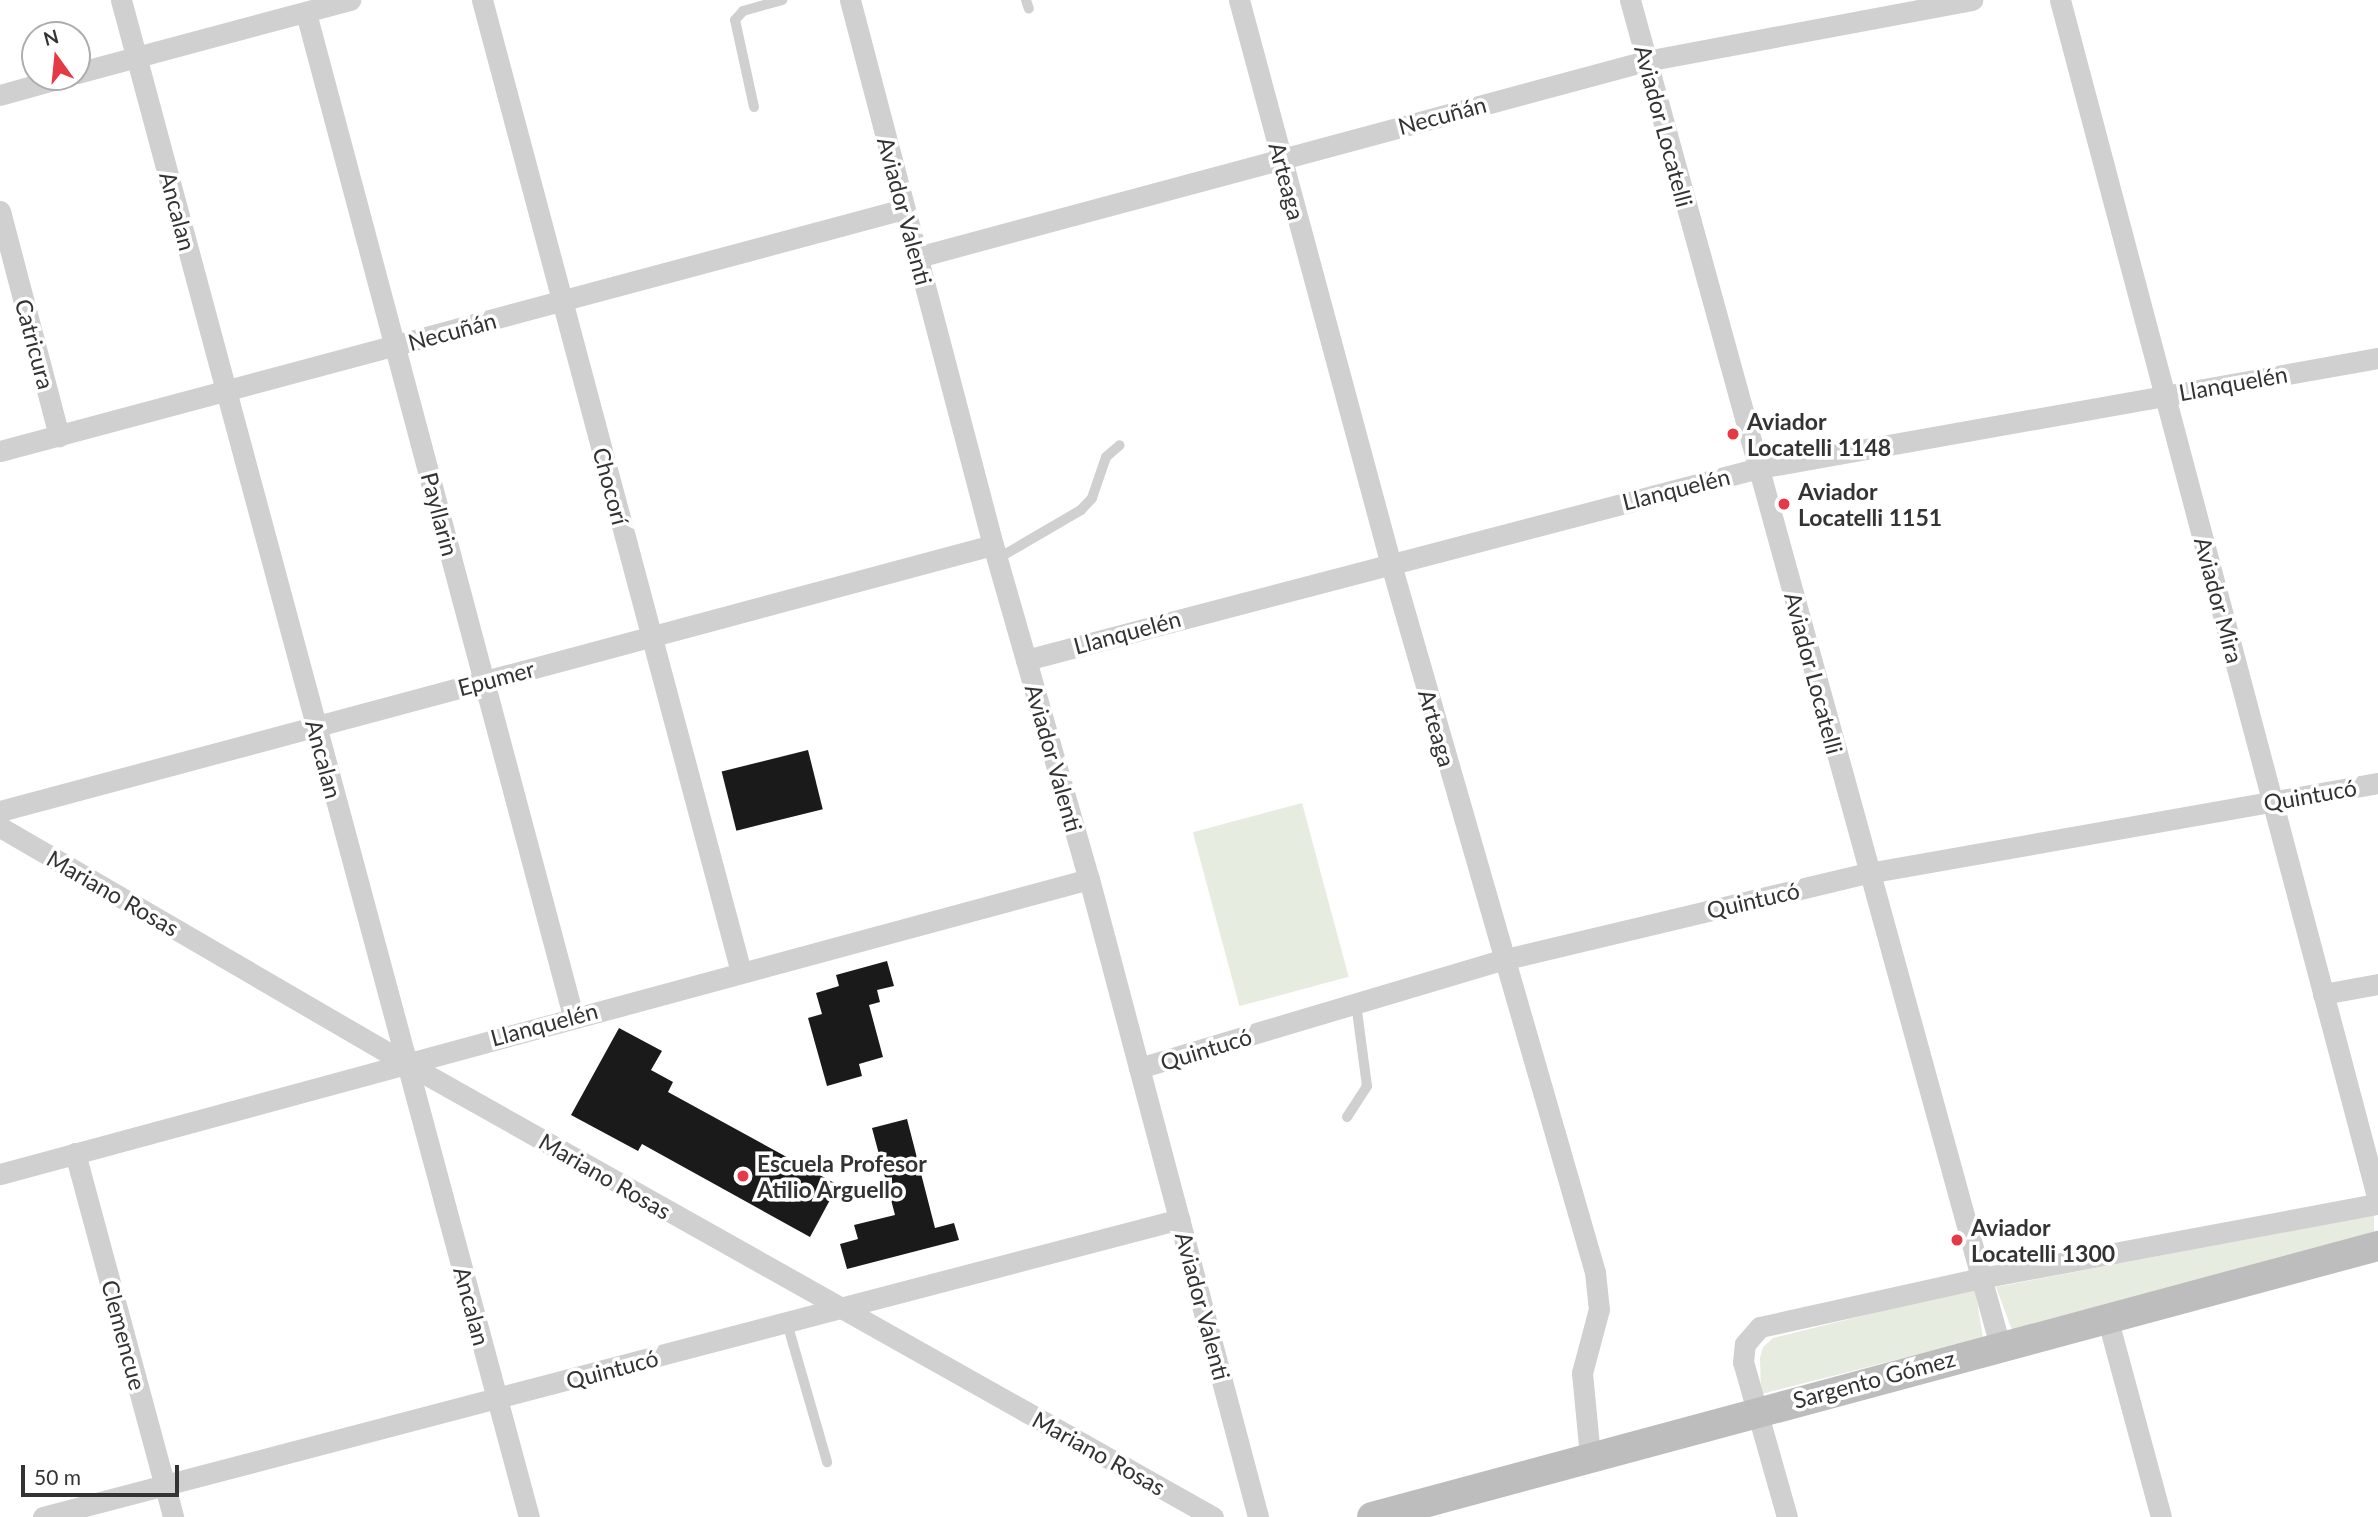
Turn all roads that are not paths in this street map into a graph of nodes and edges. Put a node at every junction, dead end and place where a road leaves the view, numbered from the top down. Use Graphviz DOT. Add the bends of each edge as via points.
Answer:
graph roads {
  1 [pos="121,0"];
  2 [pos="350,0"];
  3 [pos="482,0"];
  4 [pos="782,0"];
  5 [pos="850,0"];
  6 [pos="1239,0"];
  7 [pos="1630,0"];
  8 [pos="1972,0"];
  9 [pos="2060,0"];
  10 [pos="306,13"];
  11 [pos="136,56"];
  12 [pos="1646,61"];
  13 [pos="91,69"];
  14 [pos="21,89"];
  15 [pos="0,95"];
  16 [pos="754,107"];
  17 [pos="1282,162"];
  18 [pos="904,209"];
  19 [pos="0,211"];
  20 [pos="918,257"];
  21 [pos="562,301"];
  22 [pos="395,347"];
  23 [pos="2378,358"];
  24 [pos="226,391"];
  25 [pos="2164,395"];
  26 [pos="59,436"];
  27 [pos="1120,445"];
  28 [pos="0,451"];
  29 [pos="1759,468"];
  30 [pos="995,552"];
  31 [pos="1390,561"];
  32 [pos="650,637"];
  33 [pos="1026,660"];
  34 [pos="485,681"];
  35 [pos="316,729"];
  36 [pos="2378,783"];
  37 [pos="2273,801"];
  38 [pos="0,811"];
  39 [pos="0,827"];
  40 [pos="1868,873"];
  41 [pos="1089,879"];
  42 [pos="1502,960"];
  43 [pos="741,972"];
  44 [pos="2378,984"];
  45 [pos="2323,994"];
  46 [pos="1356,1003"];
  47 [pos="573,1016"];
  48 [pos="404,1062"];
  49 [pos="1139,1069"];
  50 [pos="1348,1117"];
  51 [pos="75,1153"];
  52 [pos="0,1174"];
  53 [pos="2378,1202"];
  54 [pos="1180,1219"];
  55 [pos="2378,1246"];
  56 [pos="1981,1278"];
  57 [pos="839,1309"];
  58 [pos="2107,1317"];
  59 [pos="788,1323"];
  60 [pos="2000,1346"];
  61 [pos="498,1399"];
  62 [pos="1758,1410"];
  63 [pos="1590,1457"];
  64 [pos="827,1462"];
  65 [pos="164,1484"];
  66 [pos="43,1517"];
  67 [pos="173,1517"];
  68 [pos="529,1517"];
  69 [pos="1213,1517"];
  70 [pos="1258,1517"];
  71 [pos="1372,1517"];
  72 [pos="1787,1517"];
  73 [pos="2161,1517"];
  1 -- 11 [label="street, Ancalan"];
  2 -- 10 [label="street"];
  3 -- 21 [label="street, Chocorí"];
  4 -- 16 [label="lane" via="743,11 735,20"];
  5 -- 18 [label="street, Aviador Valenti"];
  6 -- 17 [label="street, Arteaga"];
  7 -- 12 [label="street, Aviador Locatelli"];
  8 -- 12 [label="street, Necuñán"];
  9 -- 25 [label="street, Aviador Mira"];
  10 -- 11 [label="street"];
  10 -- 22 [label="street, Payllarin"];
  11 -- 13 [label="street"];
  11 -- 24 [label="street, Ancalan"];
  12 -- 17 [label="street, Necuñán" via="1330,145"];
  12 -- 29 [label="street, Aviador Locatelli"];
  14 -- 15 [label="street"];
  17 -- 20 [label="street, Necuñán"];
  17 -- 31 [label="street, Arteaga"];
  18 -- 20 [label="street, Aviador Valenti"];
  18 -- 21 [label="street, Necuñán"];
  19 -- 26 [label="street, Catricura"];
  20 -- 30 [label="street, Aviador Valenti"];
  21 -- 22 [label="street, Necuñán"];
  21 -- 32 [label="street, Chocorí"];
  22 -- 24 [label="street, Necuñán"];
  22 -- 34 [label="street, Payllarin"];
  23 -- 25 [label="street, Llanquelén"];
  24 -- 26 [label="street, Necuñán"];
  24 -- 35 [label="street, Ancalan"];
  25 -- 29 [label="street, Llanquelén"];
  25 -- 37 [label="street, Aviador Mira"];
  26 -- 28 [label="street, Necuñán"];
  27 -- 30 [label="lane" via="1106,457 1092,498 1081,510"];
  29 -- 31 [label="street, Llanquelén"];
  29 -- 40 [label="street, Aviador Locatelli"];
  30 -- 32 [label="street, Epumer"];
  30 -- 33 [label="street, Aviador Valenti"];
  31 -- 33 [label="street, Llanquelén"];
  31 -- 42 [label="street, Arteaga"];
  32 -- 34 [label="street, Epumer"];
  32 -- 43 [label="street, Chocorí"];
  33 -- 41 [label="street, Aviador Valenti"];
  34 -- 35 [label="street, Epumer"];
  34 -- 47 [label="street, Payllarin"];
  35 -- 38 [label="street, Epumer"];
  35 -- 48 [label="street, Ancalan"];
  36 -- 37 [label="street, Quintucó"];
  37 -- 40 [label="street, Quintucó"];
  37 -- 45 [label="street, Aviador Mira"];
  39 -- 48 [label="street, Mariano Rosas"];
  40 -- 42 [label="street, Quintucó"];
  40 -- 56 [label="street, Aviador Locatelli"];
  41 -- 43 [label="street, Llanquelén"];
  41 -- 49 [label="street, Aviador Valenti"];
  42 -- 46 [label="street, Quintucó"];
  42 -- 63 [label="street, Arteaga" via="1595,1272 1599,1309 1582,1373"];
  43 -- 47 [label="street, Llanquelén"];
  44 -- 45 [label="street"];
  45 -- 53 [label="street, Aviador Mira"];
  46 -- 49 [label="street, Quintucó"];
  46 -- 50 [label="lane" via="1367,1086"];
  47 -- 48 [label="street, Llanquelén"];
  48 -- 51 [label="street, Llanquelén"];
  48 -- 57 [label="street, Mariano Rosas"];
  48 -- 61 [label="street, Ancalan"];
  49 -- 54 [label="street, Aviador Valenti"];
  51 -- 52 [label="street, Llanquelén"];
  51 -- 65 [label="street, Clemencue"];
  53 -- 56 [label="street"];
  54 -- 57 [label="street, Quintucó"];
  54 -- 70 [label="street, Aviador Valenti"];
  55 -- 58 [label="main road, Sargento Gómez"];
  56 -- 60 [label="street, Aviador Locatelli"];
  56 -- 62 [label="street" via="1760,1327 1745,1345 1743,1362"];
  57 -- 59 [label="street, Quintucó"];
  57 -- 69 [label="street, Mariano Rosas"];
  58 -- 60 [label="main road, Sargento Gómez"];
  58 -- 73 [label="street"];
  59 -- 61 [label="street, Quintucó"];
  59 -- 64 [label="lane"];
  60 -- 62 [label="main road, Sargento Gómez"];
  61 -- 65 [label="street, Quintucó"];
  61 -- 68 [label="street, Ancalan"];
  62 -- 63 [label="main road, Sargento Gómez"];
  62 -- 72 [label="street"];
  63 -- 71 [label="main road, Sargento Gómez"];
  65 -- 66 [label="street, Quintucó"];
  65 -- 67 [label="street, Clemencue"];
}
